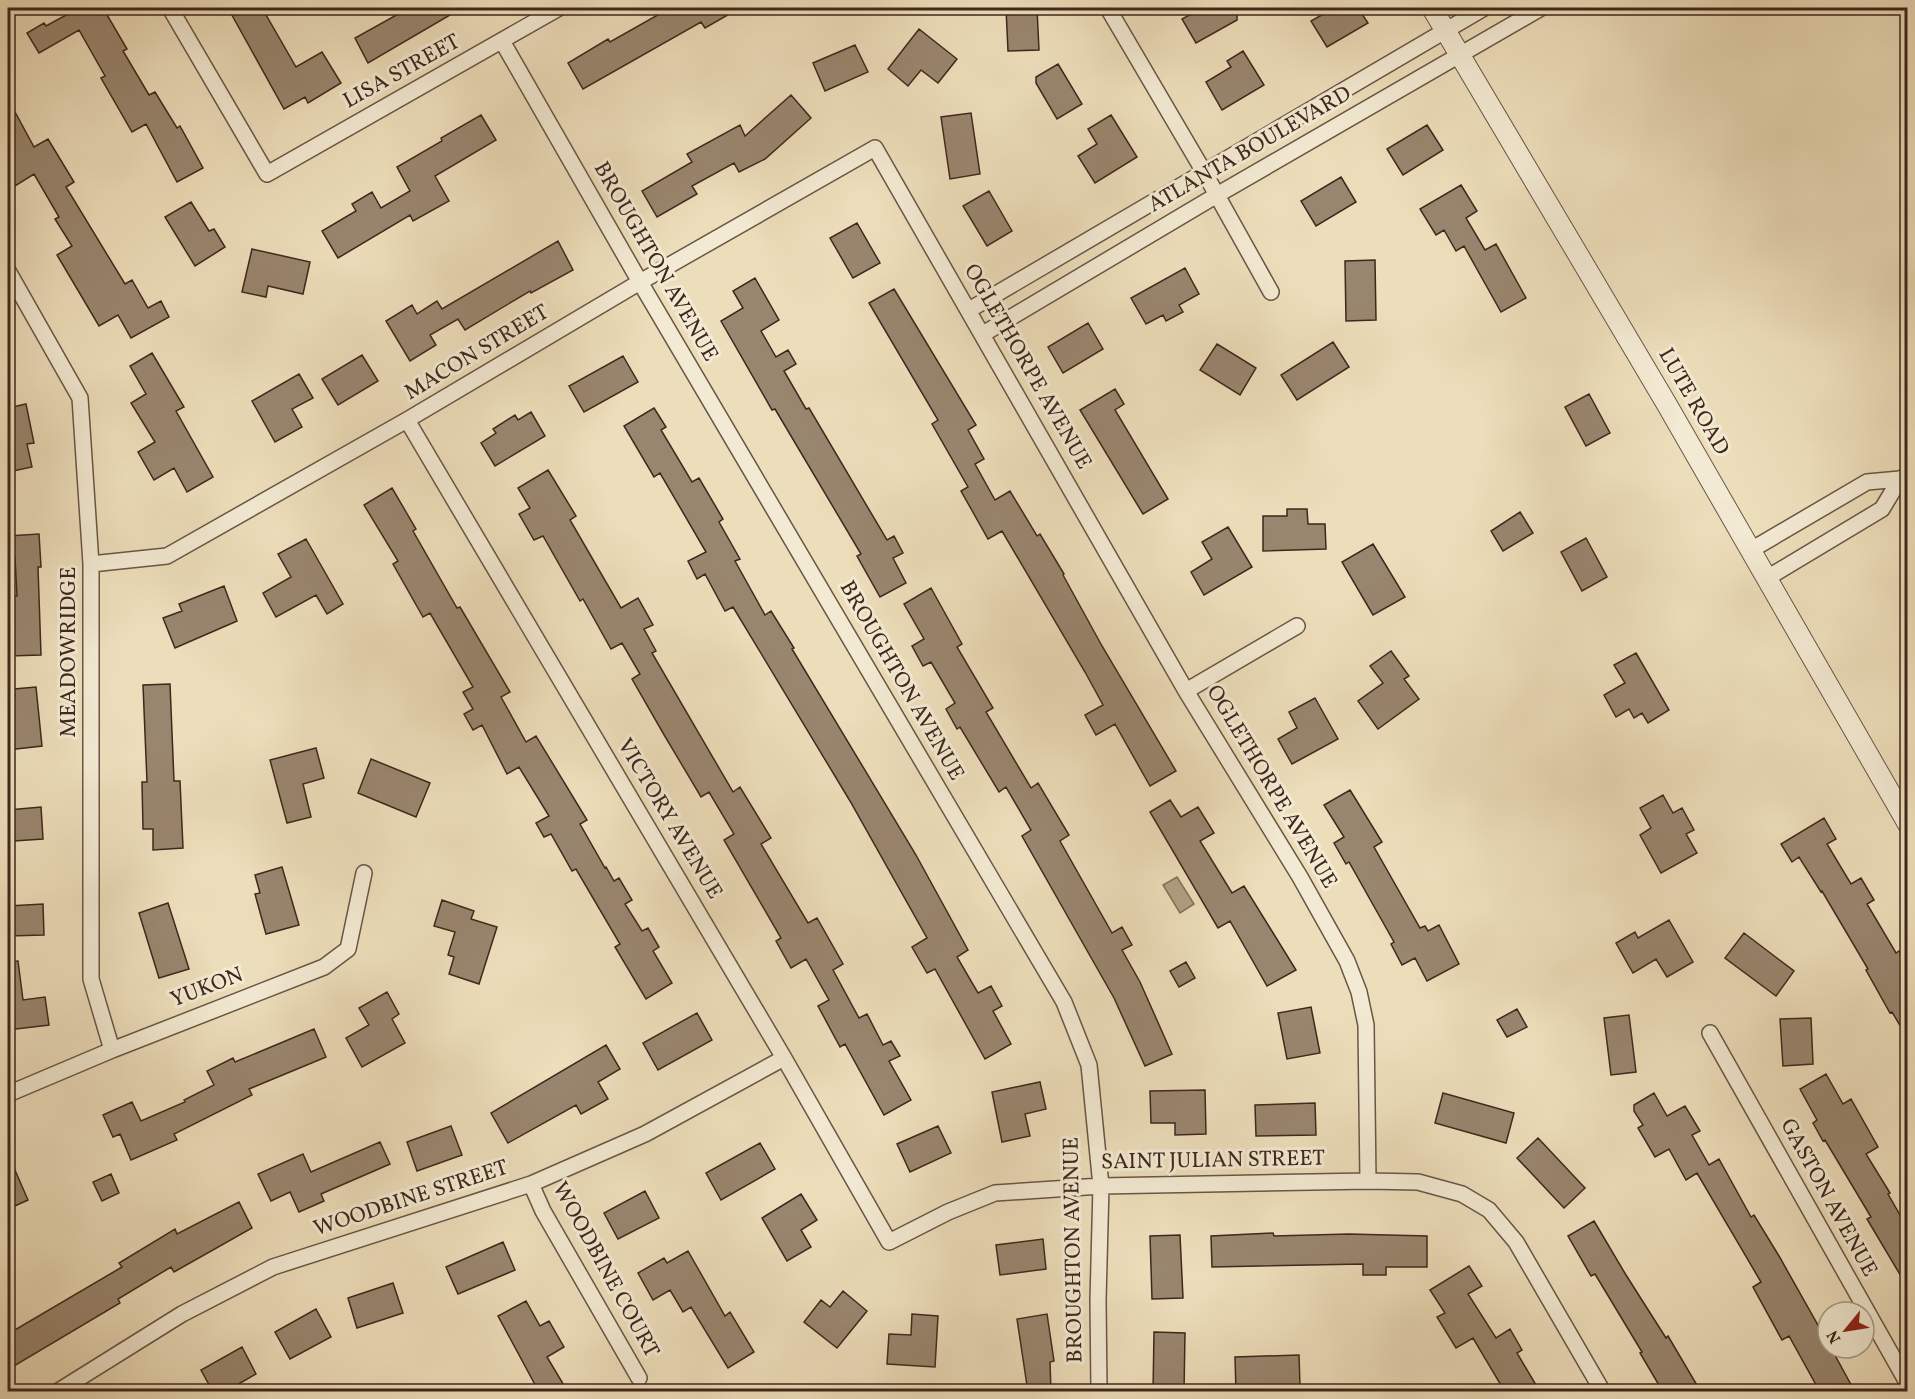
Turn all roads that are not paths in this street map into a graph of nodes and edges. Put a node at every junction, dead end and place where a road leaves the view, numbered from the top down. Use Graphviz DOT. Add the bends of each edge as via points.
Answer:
graph roads {
  1 [pos="170,8"];
  2 [pos="558,8"];
  3 [pos="1432,8"];
  4 [pos="1484,8"];
  5 [pos="1541,8"];
  6 [pos="1109,10"];
  7 [pos="1446,30"];
  8 [pos="502,41"];
  9 [pos="1460,56"];
  10 [pos="875,148"];
  11 [pos="1204,172"];
  12 [pos="1217,195"];
  13 [pos="8,272"];
  14 [pos="640,282"];
  15 [pos="1271,292"];
  16 [pos="969,310"];
  17 [pos="983,334"];
  18 [pos="407,420"];
  19 [pos="1904,477"];
  20 [pos="1751,550"];
  21 [pos="92,564"];
  22 [pos="1767,578"];
  23 [pos="1297,626"];
  24 [pos="1186,691"];
  25 [pos="1908,824"];
  26 [pos="364,873"];
  27 [pos="1710,1034"];
  28 [pos="112,1050"];
  29 [pos="784,1058"];
  30 [pos="8,1094"];
  31 [pos="1368,1181"];
  32 [pos="531,1185"];
  33 [pos="1101,1186"];
  34 [pos="889,1242"];
  35 [pos="639,1378"];
  36 [pos="1908,1384"];
  37 [pos="57,1392"];
  38 [pos="1099,1392"];
  39 [pos="1603,1392"];
  1 -- 8 [label="street, LISA STREET" via="267,174"];
  2 -- 8 [label="street, LISA STREET"];
  3 -- 7 [label="street, LUTE ROAD"];
  4 -- 7 [label="street, ATLANTA BOULEVARD"];
  5 -- 9 [label="street, ATLANTA BOULEVARD"];
  6 -- 11 [label="street"];
  7 -- 9 [label="street, LUTE ROAD"];
  7 -- 11 [label="street, ATLANTA BOULEVARD"];
  8 -- 14 [label="street, BROUGHTON AVENUE"];
  9 -- 12 [label="street, ATLANTA BOULEVARD"];
  9 -- 20 [label="street, LUTE ROAD"];
  10 -- 14 [label="street, MACON STREET"];
  10 -- 16 [label="street, OGLETHORPE AVENUE"];
  11 -- 12 [label="street"];
  11 -- 16 [label="street, ATLANTA BOULEVARD"];
  12 -- 15 [label="street"];
  12 -- 17 [label="street, ATLANTA BOULEVARD"];
  13 -- 21 [label="street, MEADOWRIDGE" via="80,398"];
  14 -- 18 [label="street, MACON STREET"];
  14 -- 33 [label="street, BROUGHTON AVENUE" via="1064,1002 1089,1065"];
  16 -- 17 [label="street, OGLETHORPE AVENUE"];
  17 -- 24 [label="street, OGLETHORPE AVENUE"];
  18 -- 21 [label="street, MACON STREET" via="167,556"];
  18 -- 29 [label="street, VICTORY AVENUE"];
  19 -- 20 [label="street" via="1867,482"];
  19 -- 22 [label="street" via="1882,509"];
  20 -- 22 [label="street, LUTE ROAD"];
  21 -- 28 [label="street, MEADOWRIDGE" via="91,979"];
  22 -- 25 [label="street, LUTE ROAD"];
  23 -- 24 [label="street"];
  24 -- 31 [label="street, OGLETHORPE AVENUE" via="1300,877 1347,961 1359,992 1367,1045"];
  26 -- 28 [label="street, YUKON" via="348,949 324,967"];
  27 -- 36 [label="street, GASTON AVENUE"];
  28 -- 30 [label="street, YUKON"];
  29 -- 32 [label="street, WOODBINE STREET" via="645,1134"];
  29 -- 34 [label="street, VICTORY AVENUE"];
  31 -- 33 [label="street, SAINT JULIAN STREET"];
  31 -- 39 [label="street" via="1419,1182 1462,1194 1489,1210 1515,1242"];
  32 -- 35 [label="street, WOODBINE COURT"];
  32 -- 37 [label="street, WOODBINE STREET" via="273,1267 182,1314"];
  33 -- 34 [label="street, SAINT JULIAN STREET" via="995,1193"];
  33 -- 38 [label="street, BROUGHTON AVENUE"];
}
